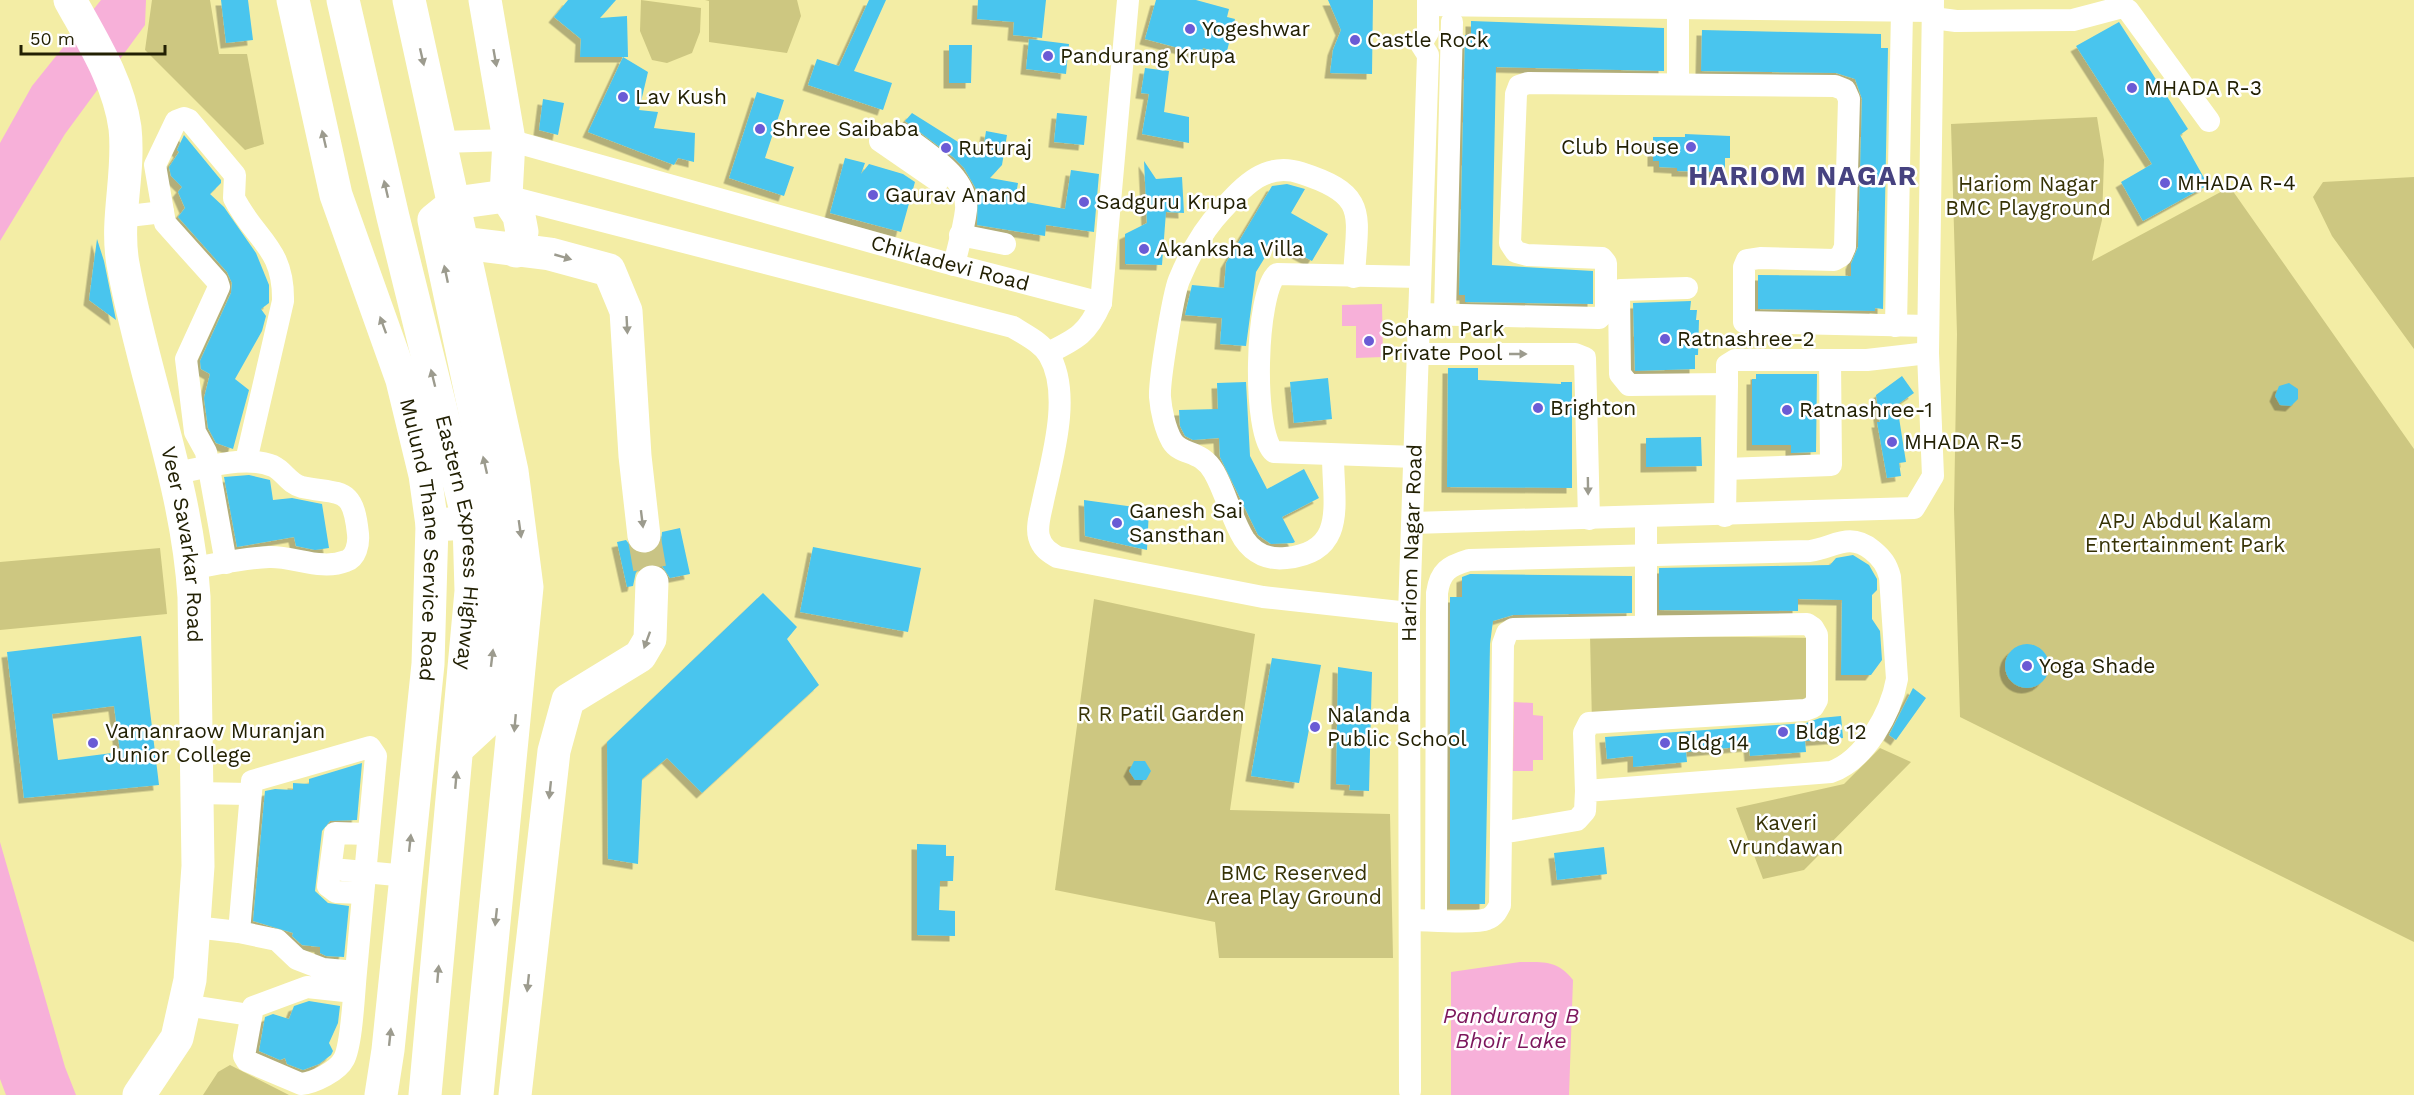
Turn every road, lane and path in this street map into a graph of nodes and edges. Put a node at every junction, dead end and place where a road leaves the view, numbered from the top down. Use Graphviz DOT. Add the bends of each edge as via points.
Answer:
graph roads {
  1 [pos="293,0"];
  2 [pos="343,0"];
  3 [pos="409,0"];
  4 [pos="484,0"];
  5 [pos="1128,0"];
  6 [pos="1428,2"];
  7 [pos="73,6"];
  8 [pos="1678,8"];
  9 [pos="1933,10"];
  10 [pos="1902,11"];
  11 [pos="1452,22"];
  12 [pos="1428,46"];
  13 [pos="1451,55"];
  14 [pos="1901,83"];
  15 [pos="1932,83"];
  16 [pos="1678,84"];
  17 [pos="2209,122"];
  18 [pos="902,134"];
  19 [pos="509,140"];
  20 [pos="879,141"];
  21 [pos="441,142"];
  22 [pos="1425,149"];
  23 [pos="1449,149"];
  24 [pos="1899,150"];
  25 [pos="1931,150"];
  26 [pos="506,196"];
  27 [pos="455,203"];
  28 [pos="163,212"];
  29 [pos="1422,216"];
  30 [pos="120,217"];
  31 [pos="1447,217"];
  32 [pos="1898,217"];
  33 [pos="1930,217"];
  34 [pos="960,235"];
  35 [pos="463,243"];
  36 [pos="1005,244"];
  37 [pos="516,251"];
  38 [pos="948,263"];
  39 [pos="1446,265"];
  40 [pos="1421,271"];
  41 [pos="1897,273"];
  42 [pos="1929,274"];
  43 [pos="1354,277"];
  44 [pos="1687,288"];
  45 [pos="1101,303"];
  46 [pos="1419,314"];
  47 [pos="1445,314"];
  48 [pos="1896,326"];
  49 [pos="1928,326"];
  50 [pos="1048,353"];
  51 [pos="1928,353"];
  52 [pos="1418,354"];
  53 [pos="1830,360"];
  54 [pos="1727,384"];
  55 [pos="1333,456"];
  56 [pos="1415,457"];
  57 [pos="246,462"];
  58 [pos="210,468"];
  59 [pos="1726,469"];
  60 [pos="174,473"];
  61 [pos="1868,511"];
  62 [pos="1725,516"];
  63 [pos="1646,518"];
  64 [pos="1589,519"];
  65 [pos="469,523"];
  66 [pos="1413,523"];
  67 [pos="432,525"];
  68 [pos="644,536"];
  69 [pos="1869,548"];
  70 [pos="1646,555"];
  71 [pos="226,563"];
  72 [pos="193,568"];
  73 [pos="652,582"];
  74 [pos="1409,613"];
  75 [pos="1646,626"];
  76 [pos="459,747"];
  77 [pos="1586,791"];
  78 [pos="197,793"];
  79 [pos="249,794"];
  80 [pos="1501,833"];
  81 [pos="368,834"];
  82 [pos="407,876"];
  83 [pos="357,878"];
  84 [pos="1410,920"];
  85 [pos="1436,920"];
  86 [pos="194,927"];
  87 [pos="239,932"];
  88 [pos="355,982"];
  89 [pos="185,1005"];
  90 [pos="250,1015"];
  91 [pos="1410,1091"];
  92 [pos="139,1095"];
  93 [pos="381,1095"];
  94 [pos="425,1095"];
  95 [pos="477,1095"];
  96 [pos="515,1095"];
  67 -- 1 [label="main road, Mulund Thane Service Road, one-way" via="425,475 402,380 336,195"];
  65 -- 2 [label="main road, Eastern Express Highway, one-way"];
  3 -- 21 [label="main road, one-way"];
  4 -- 19 [label="main road, one-way"];
  5 -- 45 [label="street"];
  6 -- 8 [label="street"];
  6 -- 12 [label="street, Hariom Nagar Road"];
  7 -- 30 [label="main road, Veer Savarkar Road" via="110,75 125,128 126,172"];
  8 -- 10 [label="street"];
  8 -- 16 [label="street"];
  9 -- 10 [label="street"];
  9 -- 15 [label="street"];
  9 -- 17 [label="street" via="1956,21 2073,20 2122,7"];
  10 -- 14 [label="street"];
  11 -- 13 [label="street"];
  12 -- 13 [label="street"];
  12 -- 22 [label="street, Hariom Nagar Road"];
  13 -- 23 [label="street"];
  14 -- 15 [label="street"];
  14 -- 24 [label="street"];
  15 -- 25 [label="street"];
  16 -- 47 [label="street" via="1528,83 1519,86 1516,94 1510,243 1516,252 1527,255 1605,260 1604,315 1599,318"];
  16 -- 48 [label="street" via="1835,86 1845,90 1849,99 1845,247 1834,260 1747,261 1743,320 1748,324"];
  18 -- 34 [label="street" via="959,183 966,209"];
  19 -- 21 [label="street, Chikladevi Road"];
  19 -- 26 [label="main road"];
  19 -- 38 [label="street, Chikladevi Road"];
  20 -- 38 [label="street" via="934,177 952,201"];
  21 -- 27 [label="main road"];
  22 -- 23 [label="street"];
  22 -- 29 [label="street, Hariom Nagar Road"];
  23 -- 31 [label="street"];
  24 -- 25 [label="street"];
  24 -- 32 [label="street"];
  25 -- 33 [label="street"];
  26 -- 27 [label="main road"];
  26 -- 37 [label="main road" via="519,216 522,232"];
  26 -- 50 [label="street" via="1012,327"];
  27 -- 35 [label="main road"];
  76 -- 27 [label="main road, one-way" via="485,723 498,592 497,516 434,220"];
  28 -- 30 [label="street"];
  28 -- 57 [label="street" via="155,165 176,122 186,118 236,175 234,198 276,256 283,281 283,301"];
  28 -- 58 [label="street" via="169,230 219,287 186,359 195,432"];
  29 -- 31 [label="street"];
  29 -- 40 [label="street, Hariom Nagar Road"];
  30 -- 60 [label="main road, Veer Savarkar Road" via="123,263"];
  31 -- 39 [label="street"];
  32 -- 33 [label="street"];
  32 -- 41 [label="street"];
  33 -- 42 [label="street"];
  34 -- 36 [label="street"];
  34 -- 38 [label="street"];
  35 -- 37 [label="main road"];
  35 -- 95 [label="main road, one-way" via="512,471 527,587"];
  37 -- 68 [label="main road, one-way" via="550,254 609,270 626,311"];
  38 -- 45 [label="street, Chikladevi Road"];
  39 -- 40 [label="street"];
  39 -- 47 [label="street"];
  40 -- 43 [label="street"];
  40 -- 46 [label="street, Hariom Nagar Road"];
  41 -- 42 [label="street"];
  41 -- 48 [label="street"];
  42 -- 49 [label="street"];
  43 -- 55 [label="street" via="1280,272 1273,277 1264,298 1260,358 1267,445 1278,453"];
  43 -- 55 [label="street" via="1357,216 1347,194 1296,171 1277,169 1260,174 1216,216 1195,246 1178,283 1160,396 1173,442 1206,461 1244,539 1263,556 1275,560 1299,557 1323,545 1333,524"];
  44 -- 54 [label="street" via="1621,290 1623,381 1629,385"];
  45 -- 50 [label="street" via="1092,323 1079,337"];
  46 -- 47 [label="street"];
  46 -- 52 [label="street, Hariom Nagar Road"];
  48 -- 49 [label="street"];
  49 -- 51 [label="street"];
  50 -- 74 [label="street" via="1059,388 1057,430 1038,529 1045,549 1070,561 1263,597"];
  51 -- 53 [label="street"];
  51 -- 61 [label="street" via="1933,476 1914,508"];
  52 -- 56 [label="street, Hariom Nagar Road"];
  52 -- 64 [label="street, one-way" via="1575,354 1585,358"];
  53 -- 54 [label="street" via="1736,360 1727,365"];
  53 -- 59 [label="street" via="1831,465"];
  54 -- 59 [label="street"];
  55 -- 56 [label="street"];
  56 -- 66 [label="street, Hariom Nagar Road"];
  57 -- 58 [label="street"];
  57 -- 71 [label="street" via="275,467 300,487 338,492 355,510 358,541 354,556 339,563 272,557"];
  58 -- 60 [label="street"];
  58 -- 71 [label="street"];
  59 -- 62 [label="street"];
  60 -- 72 [label="main road, Veer Savarkar Road"];
  61 -- 62 [label="street"];
  61 -- 69 [label="street"];
  62 -- 63 [label="street"];
  63 -- 64 [label="street"];
  63 -- 70 [label="street"];
  64 -- 66 [label="street"];
  65 -- 67 [label="main road"];
  65 -- 76 [label="main road, Eastern Express Highway" via="471,591"];
  66 -- 74 [label="street, Hariom Nagar Road"];
  82 -- 67 [label="main road, Mulund Thane Service Road, one-way" via="428,664"];
  69 -- 70 [label="street" via="1849,540 1810,551"];
  69 -- 77 [label="street" via="1885,563 1890,577 1897,679 1889,709 1844,767 1831,772"];
  70 -- 75 [label="street"];
  70 -- 85 [label="street" via="1469,560 1453,564 1439,579"];
  71 -- 72 [label="street"];
  72 -- 78 [label="main road, Veer Savarkar Road"];
  73 -- 96 [label="main road, one-way" via="650,639 640,656 568,700 554,751"];
  74 -- 84 [label="street, Hariom Nagar Road"];
  75 -- 77 [label="street" via="1808,624 1816,635 1818,700 1805,710 1589,723 1584,734"];
  75 -- 80 [label="street" via="1521,628 1507,633 1503,644"];
  94 -- 76 [label="main road, Eastern Express Highway, one-way"];
  77 -- 80 [label="street" via="1586,811 1577,820"];
  78 -- 79 [label="street"];
  78 -- 86 [label="main road, Veer Savarkar Road"];
  79 -- 81 [label="street" via="256,779 370,747 376,756"];
  79 -- 87 [label="street"];
  80 -- 85 [label="street" via="1500,905 1495,914 1486,920"];
  81 -- 83 [label="street"];
  81 -- 83 [label="street" via="335,833 328,886 336,892"];
  82 -- 83 [label="street"];
  93 -- 82 [label="main road, Mulund Thane Service Road, one-way"];
  83 -- 88 [label="street"];
  84 -- 85 [label="street"];
  84 -- 91 [label="street, Hariom Nagar Road"];
  86 -- 87 [label="street"];
  86 -- 89 [label="main road, Veer Savarkar Road"];
  87 -- 88 [label="street" via="277,940 297,959"];
  88 -- 90 [label="street" via="297,989 253,1007"];
  88 -- 90 [label="street" via="343,1062 310,1083 294,1083 247,1061 244,1056"];
  89 -- 90 [label="street"];
  89 -- 92 [label="main road, Veer Savarkar Road" via="177,1038"];
}
